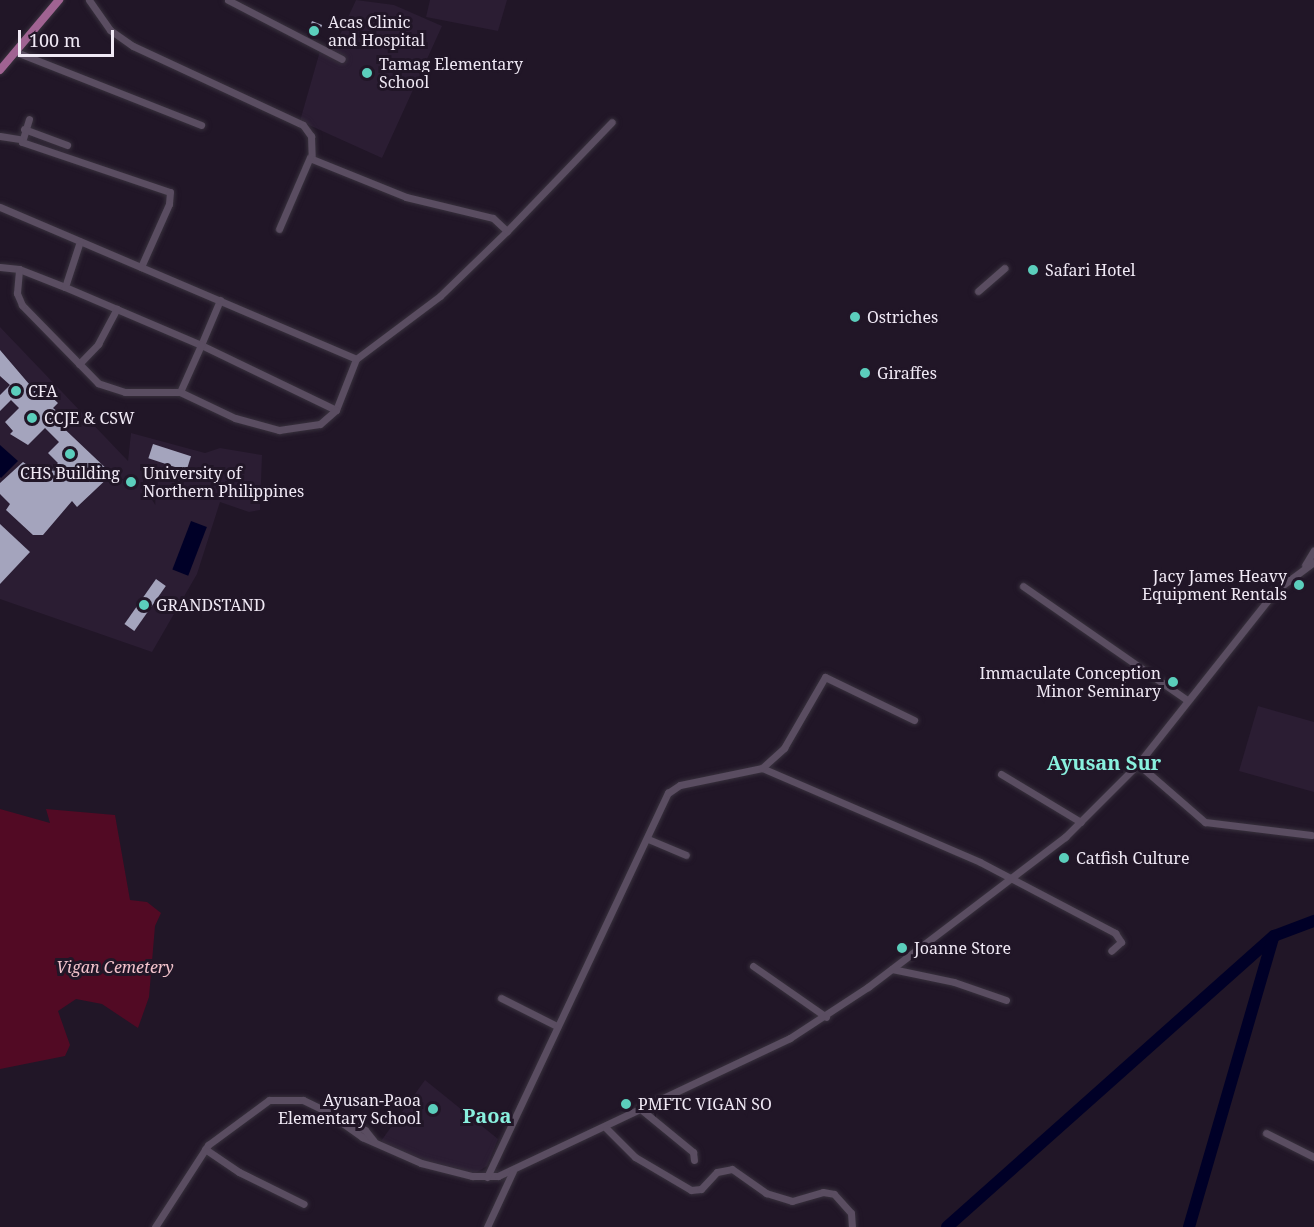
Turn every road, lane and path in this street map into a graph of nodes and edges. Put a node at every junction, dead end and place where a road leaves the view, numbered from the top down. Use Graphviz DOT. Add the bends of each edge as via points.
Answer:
graph roads {
  1 [pos="59,0"];
  2 [pos="90,0"];
  3 [pos="228,0"];
  4 [pos="16,52"];
  5 [pos="342,59"];
  6 [pos="0,70"];
  7 [pos="29,119"];
  8 [pos="612,122"];
  9 [pos="201,125"];
  10 [pos="24,129"];
  11 [pos="0,136"];
  12 [pos="20,139"];
  13 [pos="67,145"];
  14 [pos="310,157"];
  15 [pos="0,207"];
  16 [pos="279,229"];
  17 [pos="507,231"];
  18 [pos="80,241"];
  19 [pos="0,267"];
  20 [pos="141,267"];
  21 [pos="1004,268"];
  22 [pos="19,269"];
  23 [pos="65,286"];
  24 [pos="978,291"];
  25 [pos="220,300"];
  26 [pos="117,309"];
  27 [pos="201,345"];
  28 [pos="356,359"];
  29 [pos="79,364"];
  30 [pos="180,392"];
  31 [pos="336,410"];
  32 [pos="1314,550"];
  33 [pos="1314,562"];
  34 [pos="1305,565"];
  35 [pos="1023,586"];
  36 [pos="1187,700"];
  37 [pos="914,720"];
  38 [pos="1138,764"];
  39 [pos="762,768"];
  40 [pos="1001,774"];
  41 [pos="1081,822"];
  42 [pos="1311,835"];
  43 [pos="648,838"];
  44 [pos="686,855"];
  45 [pos="1011,878"];
  46 [pos="1111,951"];
  47 [pos="753,966"];
  48 [pos="892,969"];
  49 [pos="501,998"];
  50 [pos="1006,1000"];
  51 [pos="826,1017"];
  52 [pos="557,1026"];
  53 [pos="643,1111"];
  54 [pos="606,1128"];
  55 [pos="1266,1133"];
  56 [pos="205,1149"];
  57 [pos="1314,1157"];
  58 [pos="694,1160"];
  59 [pos="513,1171"];
  60 [pos="488,1177"];
  61 [pos="304,1204"];
  62 [pos="155,1227"];
  63 [pos="487,1227"];
  64 [pos="852,1227"];
  1 -- 4 [label="main road"];
  2 -- 14 [label="street" via="110,30 133,46 303,125 313,144"];
  3 -- 5 [label="street"];
  4 -- 6 [label="main road"];
  4 -- 9 [label="street"];
  7 -- 10 [label="street"];
  8 -- 17 [label="street"];
  10 -- 12 [label="street"];
  10 -- 13 [label="street"];
  11 -- 12 [label="street"];
  12 -- 20 [label="street" via="170,192 169,204"];
  14 -- 16 [label="street"];
  14 -- 17 [label="street" via="405,196 493,218"];
  15 -- 18 [label="street"];
  17 -- 28 [label="street" via="440,296"];
  18 -- 20 [label="street"];
  18 -- 23 [label="street"];
  19 -- 22 [label="street"];
  20 -- 25 [label="street"];
  21 -- 24 [label="street"];
  22 -- 23 [label="street"];
  22 -- 29 [label="street" via="17,293 22,305"];
  23 -- 26 [label="street"];
  25 -- 27 [label="street"];
  25 -- 28 [label="street"];
  26 -- 27 [label="street"];
  26 -- 29 [label="street" via="98,344"];
  27 -- 30 [label="street"];
  27 -- 31 [label="street"];
  28 -- 31 [label="street"];
  29 -- 30 [label="street" via="98,383 117,391"];
  30 -- 31 [label="street" via="235,418 279,430 320,424"];
  32 -- 34 [label="street"];
  33 -- 34 [label="street"];
  34 -- 36 [label="street" via="1263,604"];
  35 -- 36 [label="street"];
  36 -- 38 [label="street"];
  37 -- 39 [label="street" via="825,677 814,689 784,748"];
  38 -- 41 [label="street"];
  38 -- 42 [label="street" via="1205,822"];
  39 -- 43 [label="street" via="672,789 661,802"];
  39 -- 45 [label="street"];
  40 -- 41 [label="street"];
  41 -- 45 [label="street"];
  43 -- 44 [label="street"];
  43 -- 52 [label="street"];
  45 -- 46 [label="street" via="1115,933 1121,942"];
  45 -- 48 [label="street"];
  47 -- 51 [label="street"];
  48 -- 50 [label="street" via="954,982"];
  48 -- 51 [label="street"];
  49 -- 52 [label="street"];
  51 -- 53 [label="street"];
  52 -- 60 [label="street"];
  53 -- 54 [label="street"];
  53 -- 58 [label="street" via="693,1152"];
  54 -- 59 [label="street"];
  54 -- 64 [label="street" via="635,1157 690,1190 701,1190 717,1172 732,1169 762,1191 792,1201 823,1192 834,1194 851,1213"];
  55 -- 57 [label="street"];
  56 -- 60 [label="street" via="269,1100 303,1101 376,1142 438,1168"];
  56 -- 61 [label="street" via="239,1172"];
  56 -- 62 [label="street"];
  59 -- 60 [label="street"];
  59 -- 63 [label="street"];
}
